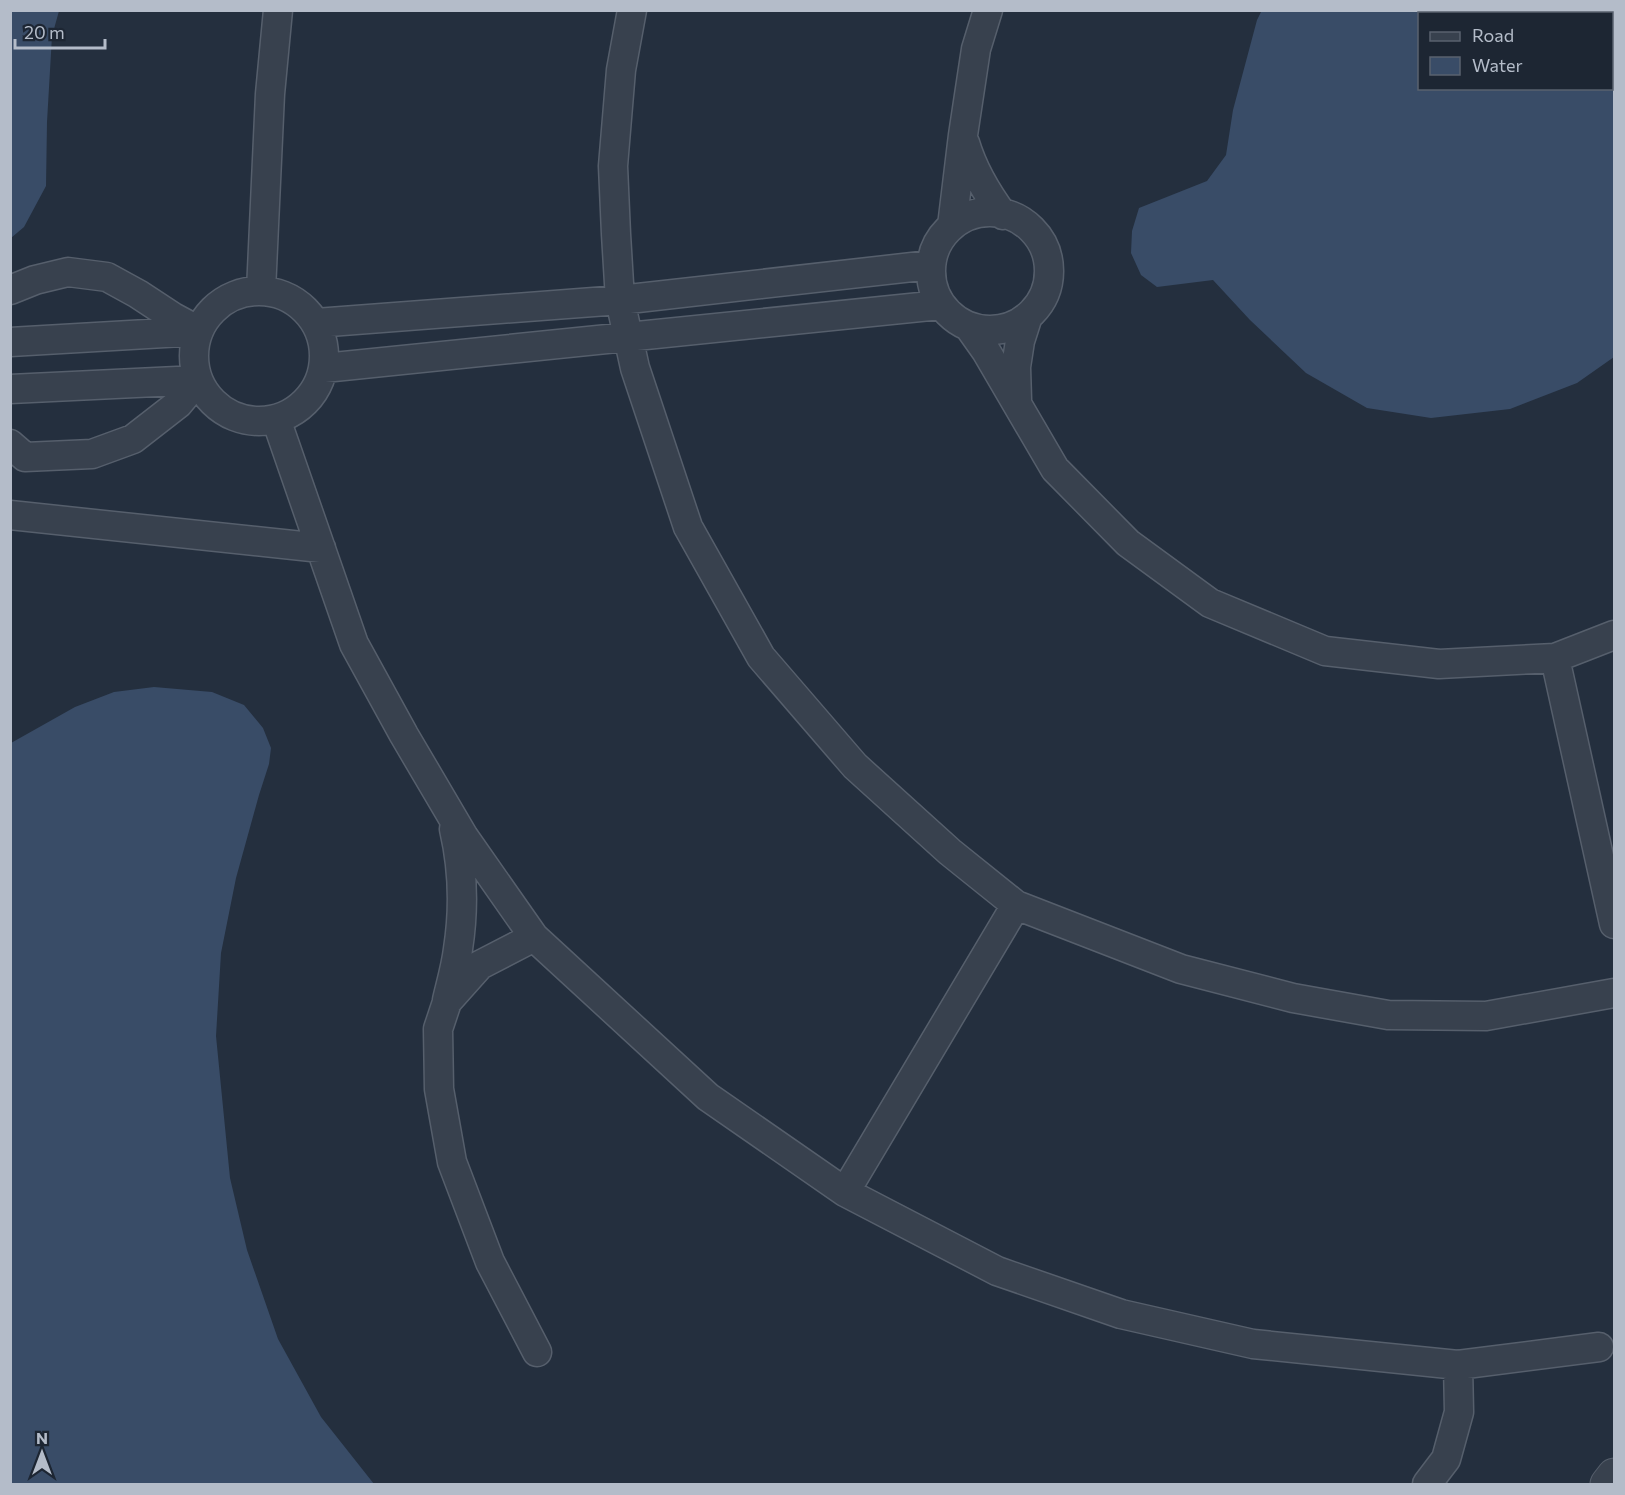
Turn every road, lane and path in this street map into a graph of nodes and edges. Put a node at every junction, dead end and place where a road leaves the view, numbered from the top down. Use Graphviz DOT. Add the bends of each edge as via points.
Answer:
graph roads {
  1 [pos="278,10"];
  2 [pos="632,10"];
  3 [pos="988,10"];
  4 [pos="963,135"];
  5 [pos="1003,215"];
  6 [pos="952,226"];
  7 [pos="930,265"];
  8 [pos="10,290"];
  9 [pos="261,291"];
  10 [pos="620,300"];
  11 [pos="940,305"];
  12 [pos="1028,316"];
  13 [pos="316,323"];
  14 [pos="969,327"];
  15 [pos="199,331"];
  16 [pos="628,337"];
  17 [pos="10,342"];
  18 [pos="324,368"];
  19 [pos="198,380"];
  20 [pos="10,389"];
  21 [pos="1017,405"];
  22 [pos="276,419"];
  23 [pos="10,444"];
  24 [pos="10,515"];
  25 [pos="321,548"];
  26 [pos="1614,635"];
  27 [pos="1555,658"];
  28 [pos="452,817"];
  29 [pos="1016,905"];
  30 [pos="1614,924"];
  31 [pos="534,937"];
  32 [pos="1614,993"];
  33 [pos="447,1002"];
  34 [pos="844,1192"];
  35 [pos="1599,1347"];
  36 [pos="537,1352"];
  37 [pos="1458,1365"];
  38 [pos="1614,1475"];
  39 [pos="1427,1485"];
  40 [pos="1607,1485"];
  1 -- 9 [label="street"];
  2 -- 10 [label="street" via="621,70 614,166"];
  3 -- 4 [label="street" via="976,49"];
  4 -- 5 [label="street" via="975,172"];
  4 -- 6 [label="street"];
  5 -- 6 [label="street" via="976,214"];
  5 -- 12 [label="street" via="1028,226 1047,257 1045,293"];
  6 -- 7 [label="street" via="935,248"];
  7 -- 10 [label="street"];
  7 -- 11 [label="street"];
  8 -- 15 [label="street" via="68,272 106,277"];
  9 -- 13 [label="street" via="274,292 298,303"];
  9 -- 15 [label="street" via="226,300 211,311"];
  10 -- 13 [label="street"];
  10 -- 16 [label="street"];
  11 -- 14 [label="street"];
  11 -- 16 [label="street"];
  12 -- 14 [label="street" via="1005,328"];
  12 -- 21 [label="street" via="1016,367"];
  13 -- 18 [label="street" via="325,352"];
  14 -- 21 [label="street"];
  15 -- 17 [label="street"];
  15 -- 19 [label="street" via="194,362"];
  16 -- 18 [label="street"];
  16 -- 29 [label="street" via="688,527 761,657 855,766 950,852"];
  18 -- 22 [label="street" via="307,400"];
  19 -- 20 [label="street"];
  19 -- 22 [label="street" via="208,396 238,418"];
  19 -- 23 [label="street" via="178,404 133,439 92,454 24,457"];
  21 -- 27 [label="street" via="1054,469 1128,543 1210,603 1325,651 1439,664"];
  22 -- 25 [label="street"];
  24 -- 25 [label="street"];
  25 -- 28 [label="street" via="354,644"];
  26 -- 27 [label="street"];
  27 -- 30 [label="street"];
  28 -- 31 [label="street"];
  28 -- 33 [label="street" via="460,856 462,896 459,949"];
  29 -- 32 [label="street" via="1181,969 1293,998 1388,1015 1486,1016"];
  29 -- 34 [label="street"];
  31 -- 33 [label="street" via="480,965"];
  31 -- 34 [label="street" via="708,1097"];
  33 -- 36 [label="street" via="438,1029 439,1089 452,1162 490,1262"];
  34 -- 37 [label="street" via="997,1270 1121,1314 1253,1344"];
  35 -- 37 [label="street"];
  37 -- 39 [label="street" via="1459,1412 1446,1459"];
  38 -- 40 [label="street"];
}
